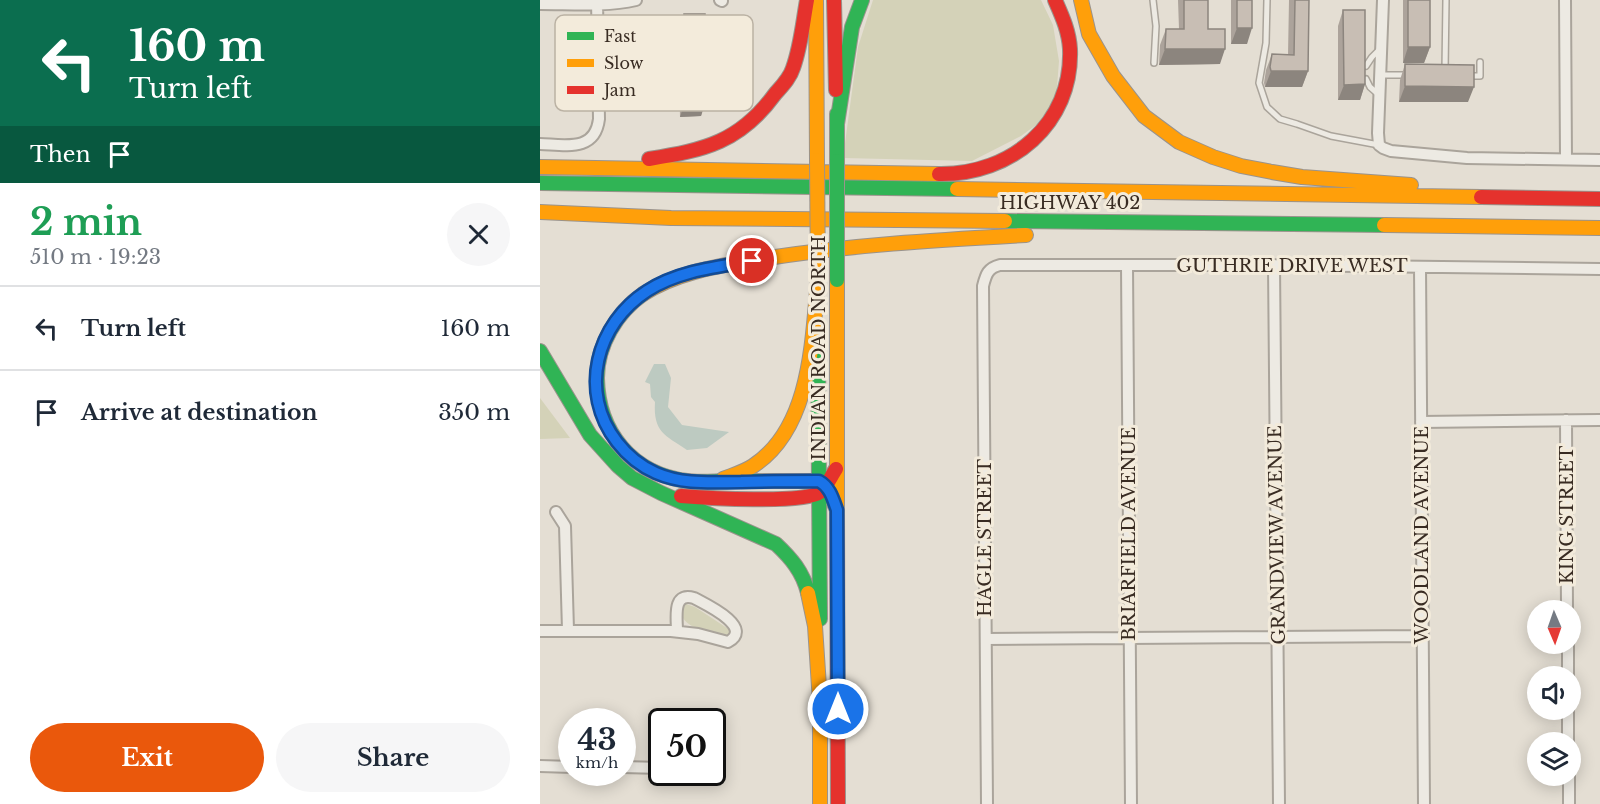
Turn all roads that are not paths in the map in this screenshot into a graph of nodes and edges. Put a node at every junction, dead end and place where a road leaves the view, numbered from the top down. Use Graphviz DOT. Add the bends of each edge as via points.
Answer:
graph roads {
  1 [pos="636,0"];
  2 [pos="807,0"];
  3 [pos="816,0"];
  4 [pos="834,0"];
  5 [pos="862,0"];
  6 [pos="1055,0"];
  7 [pos="1081,0"];
  8 [pos="1153,0"];
  9 [pos="1267,0"];
  10 [pos="1383,0"];
  11 [pos="1446,0"];
  12 [pos="1565,0"];
  13 [pos="597,2"];
  14 [pos="540,4"];
  15 [pos="1381,48"];
  16 [pos="1480,62"];
  17 [pos="1154,63"];
  18 [pos="1366,66"];
  19 [pos="1380,75"];
  20 [pos="1413,75"];
  21 [pos="1445,76"];
  22 [pos="1457,76"];
  23 [pos="1366,79"];
  24 [pos="1380,96"];
  25 [pos="599,111"];
  26 [pos="837,124"];
  27 [pos="540,144"];
  28 [pos="1381,146"];
  29 [pos="1566,159"];
  30 [pos="1600,160"];
  31 [pos="540,166"];
  32 [pos="540,183"];
  33 [pos="1600,192"];
  34 [pos="1600,199"];
  35 [pos="540,203"];
  36 [pos="540,212"];
  37 [pos="1600,217"];
  38 [pos="540,224"];
  39 [pos="1600,228"];
  40 [pos="1026,235"];
  41 [pos="1600,237"];
  42 [pos="1127,265"];
  43 [pos="1274,265"];
  44 [pos="1420,267"];
  45 [pos="1600,269"];
  46 [pos="986,272"];
  47 [pos="818,280"];
  48 [pos="540,351"];
  49 [pos="1566,420"];
  50 [pos="1600,420"];
  51 [pos="1421,422"];
  52 [pos="836,469"];
  53 [pos="697,482"];
  54 [pos="821,487"];
  55 [pos="661,493"];
  56 [pos="837,510"];
  57 [pos="556,512"];
  58 [pos="1568,600"];
  59 [pos="540,630"];
  60 [pos="568,630"];
  61 [pos="677,631"];
  62 [pos="1423,636"];
  63 [pos="1278,637"];
  64 [pos="1130,638"];
  65 [pos="986,639"];
  66 [pos="820,702"];
  67 [pos="540,766"];
  68 [pos="558,766"];
  69 [pos="1569,786"];
  70 [pos="820,804"];
  71 [pos="838,804"];
  72 [pos="987,804"];
  73 [pos="1131,804"];
  74 [pos="1279,804"];
  75 [pos="1424,804"];
  76 [pos="1569,804"];
  1 -- 13 [label="street"];
  2 -- 31 [label="main road" via="792,69 769,105 733,136 702,150 668,157"];
  3 -- 47 [label="main road, INDIAN ROAD NORTH, bridge"];
  4 -- 26 [label="main road, INDIAN ROAD NORTH"];
  5 -- 26 [label="main road" via="852,27"];
  6 -- 31 [label="main road" via="1065,24 1071,56 1058,108 1033,141 1012,156 985,167 944,174"];
  7 -- 33 [label="main road" via="1089,34 1113,76 1144,116 1179,142 1213,157 1252,168 1312,177 1438,187"];
  8 -- 17 [label="lane"];
  9 -- 28 [label="lane" via="1266,43 1259,83 1267,107 1280,119 1331,136"];
  10 -- 15 [label="street"];
  11 -- 21 [label="lane"];
  12 -- 29 [label="street"];
  13 -- 14 [label="street"];
  15 -- 18 [label="lane"];
  15 -- 19 [label="street"];
  16 -- 22 [label="lane" via="1480,76"];
  19 -- 20 [label="lane"];
  19 -- 24 [label="street"];
  23 -- 24 [label="lane"];
  24 -- 28 [label="street"];
  25 -- 27 [label="street" via="597,130 591,139 579,145"];
  26 -- 52 [label="main road, INDIAN ROAD NORTH, bridge"];
  28 -- 29 [label="street" via="1391,151 1437,156"];
  29 -- 30 [label="street"];
  32 -- 34 [label="main road, HIGHWAY 402"];
  35 -- 37 [label="main road" via="869,212"];
  36 -- 39 [label="main road, HIGHWAY 402" via="859,221"];
  38 -- 40 [label="main road"];
  40 -- 41 [label="main road"];
  40 -- 53 [label="main road" via="774,257 686,274 646,291 621,312 603,343 596,376 600,408 613,437 645,468 666,477"];
  42 -- 43 [label="street, GUTHRIE DRIVE WEST"];
  42 -- 46 [label="street, GUTHRIE DRIVE WEST" via="1000,265"];
  42 -- 64 [label="street, BRIARFIELD AVENUE"];
  43 -- 44 [label="street, GUTHRIE DRIVE WEST"];
  43 -- 63 [label="street, GRANDVIEW AVENUE"];
  44 -- 45 [label="street, GUTHRIE DRIVE WEST"];
  44 -- 51 [label="street, WOODLAND AVENUE"];
  46 -- 65 [label="street, HAGLE STREET"];
  47 -- 53 [label="main road" via="808,370 791,425 774,447 748,468 725,478"];
  47 -- 54 [label="main road, INDIAN ROAD NORTH"];
  48 -- 55 [label="main road" via="590,435 632,478"];
  49 -- 50 [label="street"];
  49 -- 51 [label="street"];
  49 -- 58 [label="street, KING STREET"];
  51 -- 62 [label="street, WOODLAND AVENUE"];
  52 -- 54 [label="main road"];
  52 -- 56 [label="main road, INDIAN ROAD NORTH"];
  53 -- 54 [label="main road"];
  54 -- 55 [label="main road" via="805,497 788,498 720,499"];
  54 -- 56 [label="main road" via="830,492"];
  54 -- 66 [label="main road, INDIAN ROAD NORTH"];
  55 -- 66 [label="main road" via="776,544 790,557 804,578 815,624"];
  56 -- 71 [label="main road, INDIAN ROAD NORTH"];
  57 -- 60 [label="street" via="566,526"];
  59 -- 60 [label="street"];
  60 -- 61 [label="street"];
  61 -- 61 [label="street" via="677,607 688,596 729,619 735,630 728,642"];
  62 -- 63 [label="street"];
  62 -- 75 [label="street, WOODLAND AVENUE"];
  63 -- 64 [label="street"];
  63 -- 74 [label="street, GRANDVIEW AVENUE"];
  64 -- 65 [label="street"];
  64 -- 73 [label="street, BRIARFIELD AVENUE"];
  65 -- 72 [label="street, HAGLE STREET"];
  66 -- 70 [label="main road, INDIAN ROAD NORTH"];
  67 -- 68 [label="street"];
  69 -- 76 [label="street"];
}
